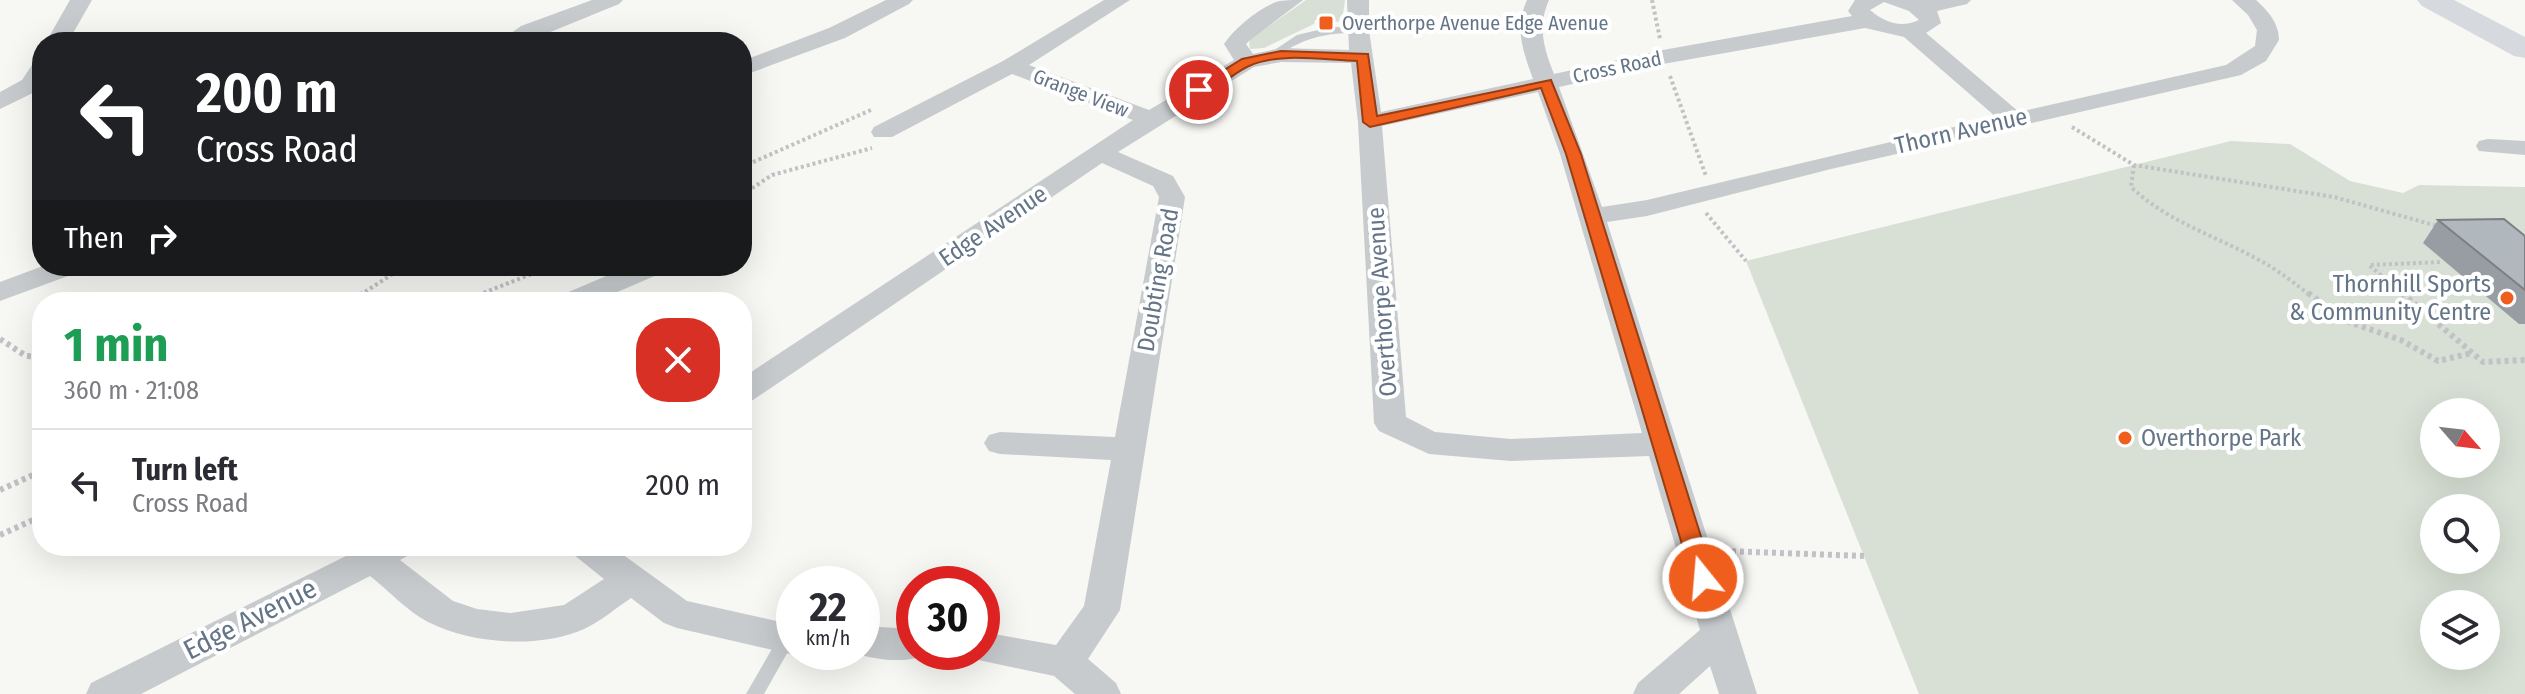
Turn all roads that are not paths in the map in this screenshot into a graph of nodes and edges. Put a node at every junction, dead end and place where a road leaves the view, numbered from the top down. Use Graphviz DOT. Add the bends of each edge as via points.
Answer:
graph roads {
  1 [pos="81,0"];
  2 [pos="612,0"];
  3 [pos="902,0"];
  4 [pos="1119,0"];
  5 [pos="1292,0"];
  6 [pos="1358,0"];
  7 [pos="1538,0"];
  8 [pos="1893,0"];
  9 [pos="1960,0"];
  10 [pos="2243,0"];
  11 [pos="2432,0"];
  12 [pos="1921,8"];
  13 [pos="1870,10"];
  14 [pos="1909,30"];
  15 [pos="63,32"];
  16 [pos="527,32"];
  17 [pos="1360,43"];
  18 [pos="2525,49"];
  19 [pos="1258,59"];
  20 [pos="752,65"];
  21 [pos="1011,66"];
  22 [pos="32,83"];
  23 [pos="1546,83"];
  24 [pos="0,102"];
  25 [pos="1151,119"];
  26 [pos="2013,119"];
  27 [pos="1370,122"];
  28 [pos="883,132"];
  29 [pos="2488,146"];
  30 [pos="2525,148"];
  31 [pos="1101,154"];
  32 [pos="1593,216"];
  33 [pos="32,274"];
  34 [pos="42,276"];
  35 [pos="630,276"];
  36 [pos="0,292"];
  37 [pos="593,292"];
  38 [pos="752,386"];
  39 [pos="1000,443"];
  40 [pos="1662,444"];
  41 [pos="1130,449"];
  42 [pos="376,556"];
  43 [pos="388,556"];
  44 [pos="599,556"];
  45 [pos="630,580"];
  46 [pos="1721,634"];
  47 [pos="776,637"];
  48 [pos="1000,650"];
  49 [pos="776,662"];
  50 [pos="1065,662"];
  51 [pos="105,694"];
  52 [pos="755,694"];
  53 [pos="1102,694"];
  54 [pos="1652,694"];
  55 [pos="1738,694"];
  1 -- 15 [label="street"];
  2 -- 16 [label="street"];
  3 -- 20 [label="street" via="837,33"];
  4 -- 21 [label="street, Grange View"];
  5 -- 19 [label="street" via="1235,44"];
  6 -- 17 [label="street, Overthorpe Avenue"];
  7 -- 23 [label="street" via="1530,18"];
  8 -- 12 [label="street"];
  9 -- 12 [label="street"];
  10 -- 26 [label="street, Thorn Avenue" via="2263,20 2269,36 2256,60 2233,70"];
  11 -- 18 [label="street"];
  12 -- 14 [label="street" via="1930,23"];
  13 -- 14 [label="street, Cross Road" via="1886,28"];
  13 -- 23 [label="street, Cross Road"];
  14 -- 26 [label="street"];
  17 -- 19 [label="street, Edge Avenue"];
  17 -- 27 [label="street, Overthorpe Avenue"];
  19 -- 25 [label="street, Edge Avenue"];
  21 -- 25 [label="street, Grange View"];
  21 -- 28 [label="street, Grange View"];
  22 -- 24 [label="street"];
  23 -- 27 [label="street, Cross Road"];
  23 -- 32 [label="street"];
  25 -- 31 [label="street, Edge Avenue"];
  26 -- 32 [label="street, Thorn Avenue"];
  27 -- 40 [label="street, Overthorpe Avenue" via="1390,423 1429,443 1511,450"];
  29 -- 30 [label="street"];
  31 -- 38 [label="street, Edge Avenue"];
  31 -- 41 [label="street, Doubting Road" via="1164,181 1172,197"];
  32 -- 40 [label="street"];
  33 -- 36 [label="street"];
  34 -- 36 [label="street"];
  35 -- 37 [label="street"];
  39 -- 41 [label="street"];
  40 -- 46 [label="street"];
  41 -- 50 [label="street, Doubting Road" via="1102,610"];
  42 -- 51 [label="street, Edge Avenue"];
  43 -- 45 [label="street" via="440,611 499,627 573,618"];
  44 -- 45 [label="street"];
  45 -- 47 [label="street" via="677,613"];
  46 -- 54 [label="street"];
  46 -- 55 [label="street"];
  48 -- 50 [label="street"];
  49 -- 52 [label="lane"];
  50 -- 53 [label="street"];
}
